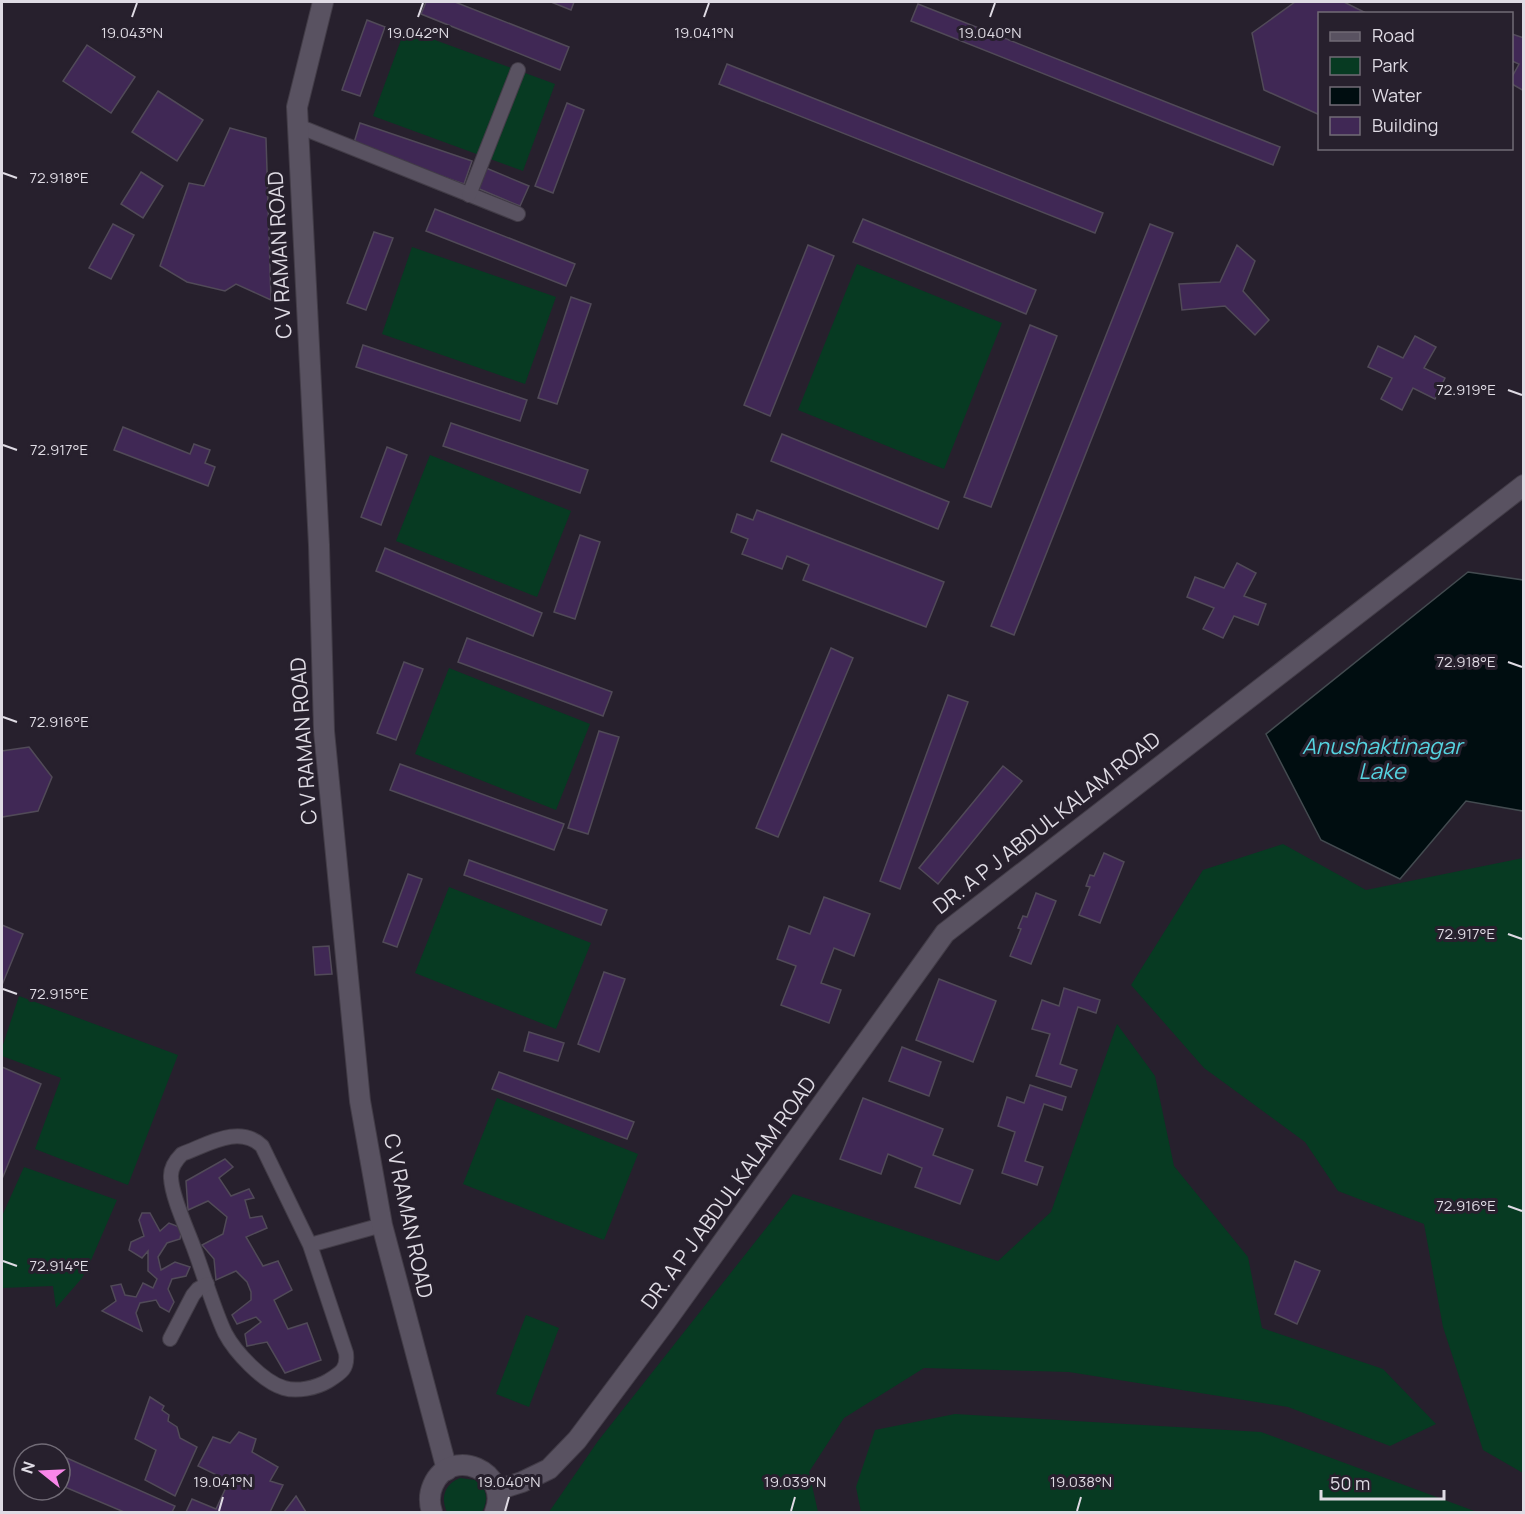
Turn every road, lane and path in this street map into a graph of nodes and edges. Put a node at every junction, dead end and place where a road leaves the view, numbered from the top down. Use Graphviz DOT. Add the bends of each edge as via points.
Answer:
graph roads {
  1 [pos="323,2"];
  2 [pos="518,70"];
  3 [pos="298,126"];
  4 [pos="469,195"];
  5 [pos="518,214"];
  6 [pos="1524,484"];
  7 [pos="381,1225"];
  8 [pos="310,1245"];
  9 [pos="207,1284"];
  10 [pos="170,1339"];
  11 [pos="447,1470"];
  12 [pos="496,1490"];
  13 [pos="432,1512"];
  14 [pos="495,1512"];
  1 -- 3 [label="street, C V RAMAN ROAD" via="297,108"];
  2 -- 4 [label="street"];
  3 -- 4 [label="street"];
  3 -- 7 [label="street, C V RAMAN ROAD" via="324,731 360,1101"];
  4 -- 5 [label="street"];
  6 -- 12 [label="street, DR. A P J ABDUL KALAM ROAD" via="945,933 577,1440 549,1469"];
  7 -- 8 [label="street"];
  7 -- 11 [label="street, C V RAMAN ROAD"];
  8 -- 9 [label="street" via="346,1353 343,1370 326,1383 296,1390 282,1388 261,1374 242,1357 226,1333"];
  8 -- 9 [label="street" via="262,1146 254,1139 231,1136 192,1150 177,1160 171,1179"];
  9 -- 10 [label="street" via="194,1294"];
  11 -- 12 [label="street" via="472,1466 488,1475"];
  11 -- 13 [label="street" via="434,1482 429,1499"];
  12 -- 14 [label="street"];
}
